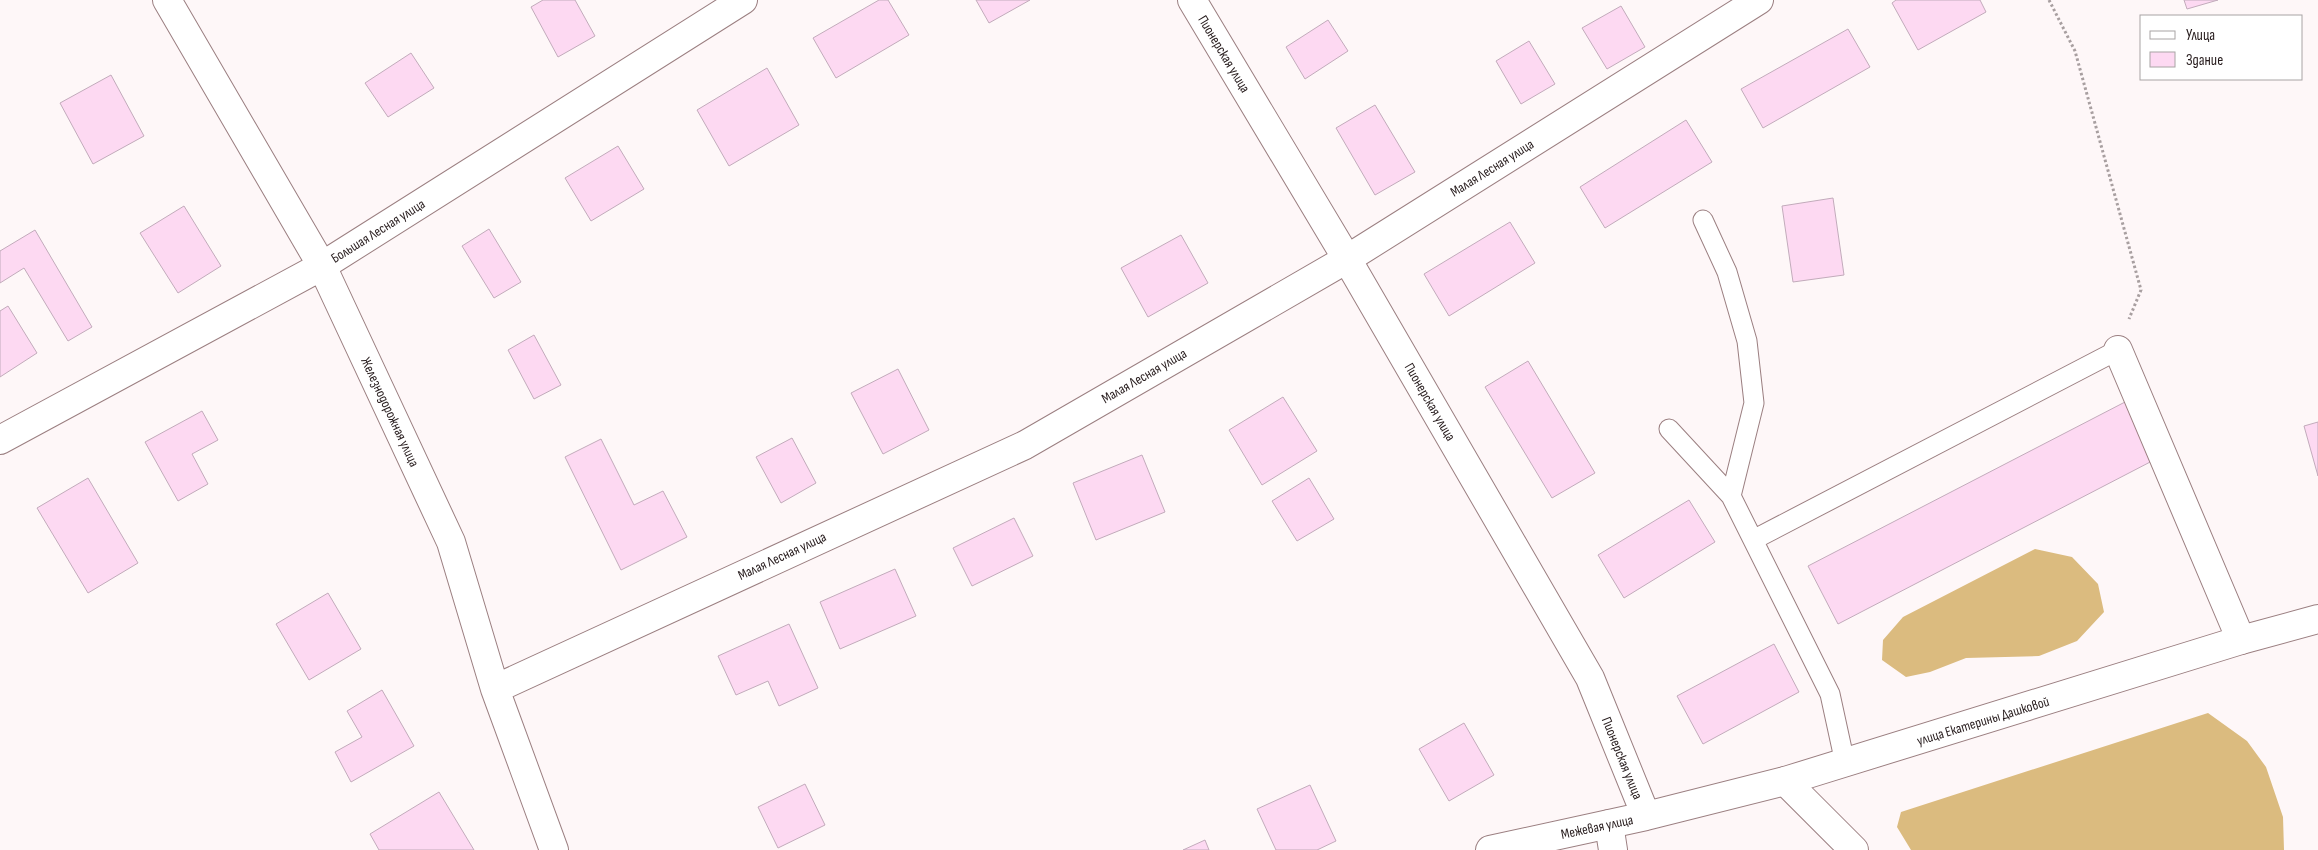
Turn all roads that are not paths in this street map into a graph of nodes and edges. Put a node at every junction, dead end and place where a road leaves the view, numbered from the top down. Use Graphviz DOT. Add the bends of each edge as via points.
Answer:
graph roads {
  1 [pos="167,0"];
  2 [pos="743,0"];
  3 [pos="1192,0"];
  4 [pos="1759,0"];
  5 [pos="1703,220"];
  6 [pos="1347,259"];
  7 [pos="322,266"];
  8 [pos="2118,350"];
  9 [pos="1669,429"];
  10 [pos="0,440"];
  11 [pos="1731,496"];
  12 [pos="1753,540"];
  13 [pos="2318,619"];
  14 [pos="2241,640"];
  15 [pos="495,689"];
  16 [pos="1845,763"];
  17 [pos="1785,781"];
  18 [pos="1646,816"];
  19 [pos="1611,837"];
  20 [pos="554,850"];
  21 [pos="1490,850"];
  22 [pos="1854,850"];
  1 -- 7 [label="street, Железнодорожная улица"];
  2 -- 7 [label="street, Большая Лесная улица"];
  3 -- 6 [label="street, Пионерская улица"];
  4 -- 6 [label="street, Малая Лесная улица"];
  5 -- 11 [label="lane" via="1732,289 1746,341 1754,403"];
  6 -- 15 [label="street, Малая Лесная улица" via="1025,445"];
  6 -- 18 [label="street, Пионерская улица" via="1590,678"];
  7 -- 10 [label="street, Большая Лесная улица"];
  7 -- 15 [label="street, Железнодорожная улица" via="451,542"];
  8 -- 12 [label="lane"];
  8 -- 14 [label="street"];
  9 -- 11 [label="lane"];
  11 -- 12 [label="lane"];
  12 -- 16 [label="lane" via="1830,694"];
  13 -- 14 [label="street, улица Екатерины Дашковой"];
  14 -- 16 [label="street, улица Екатерины Дашковой"];
  15 -- 20 [label="street, Железнодорожная улица"];
  16 -- 17 [label="street, улица Екатерины Дашковой"];
  17 -- 18 [label="street, улица Екатерины Дашковой"];
  17 -- 22 [label="street"];
  18 -- 19 [label="street, Межевая улица"];
  19 -- 21 [label="street, Межевая улица"];
}
